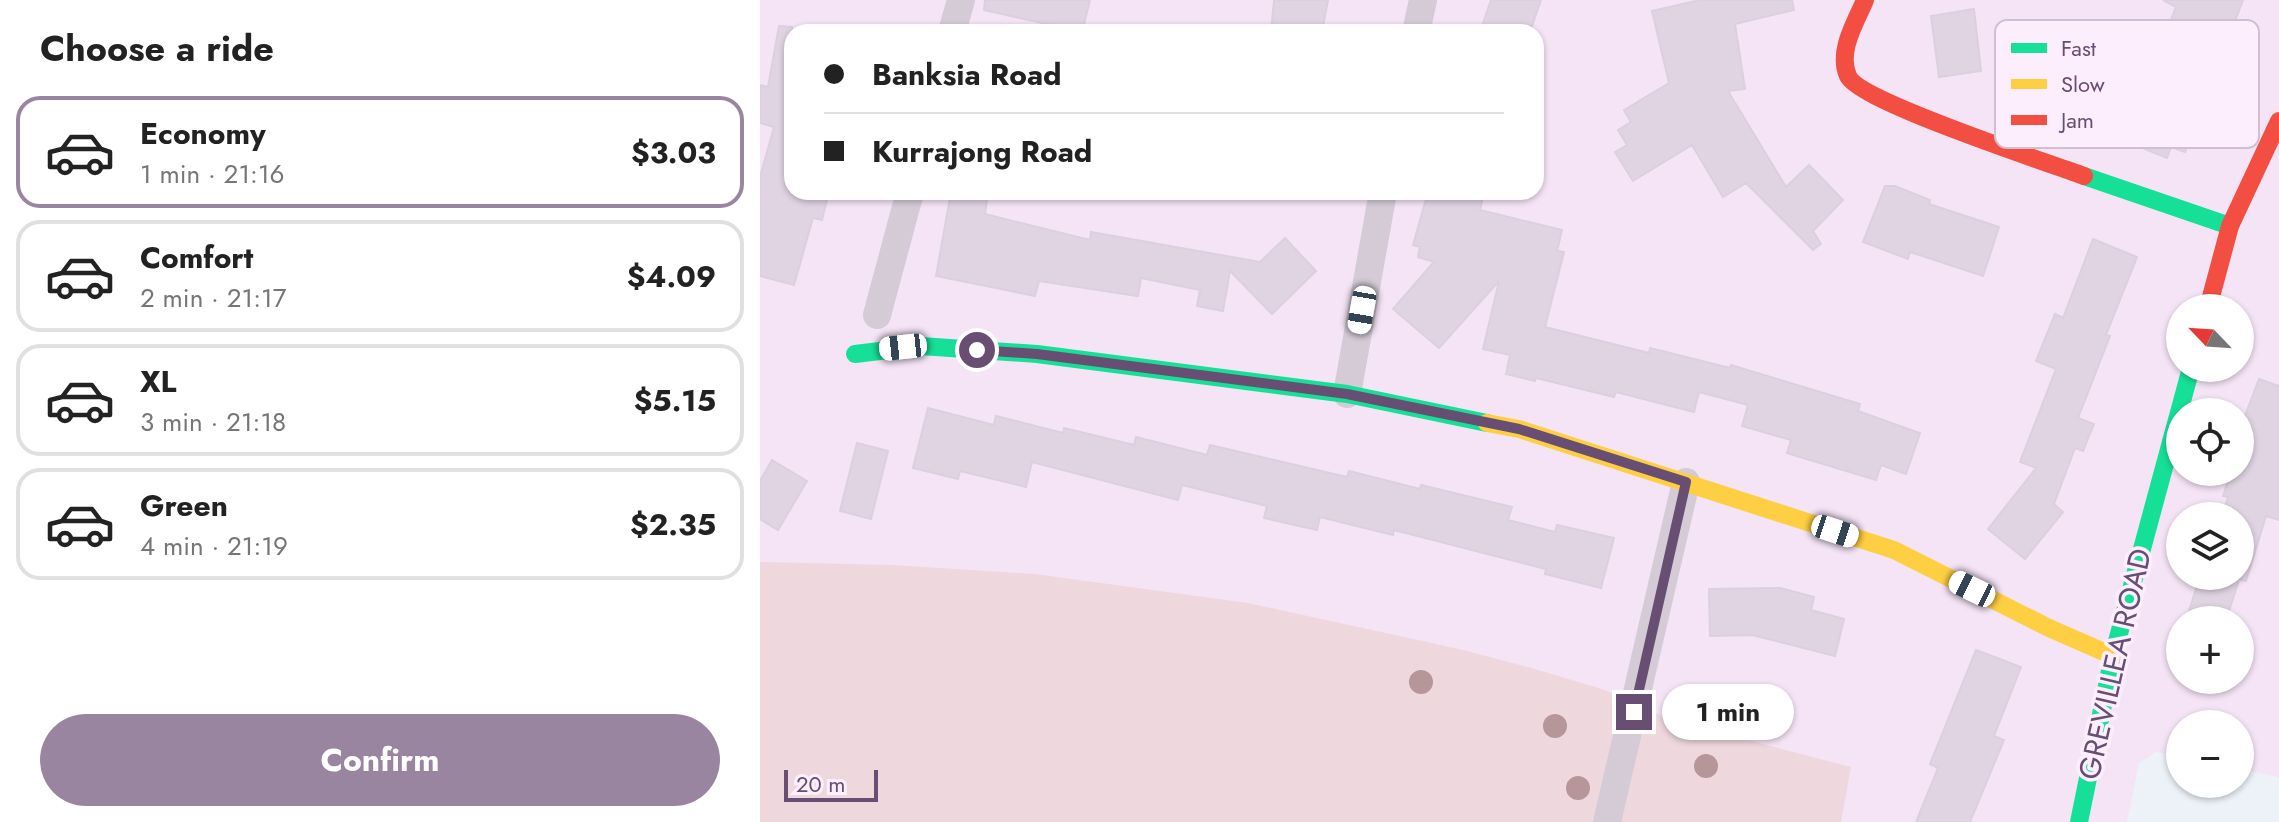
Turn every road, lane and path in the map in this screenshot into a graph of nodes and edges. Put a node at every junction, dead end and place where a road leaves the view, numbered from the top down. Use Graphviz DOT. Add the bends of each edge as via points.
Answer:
graph roads {
  1 [pos="961,0"];
  2 [pos="1423,0"];
  3 [pos="1865,0"];
  4 [pos="954,24"];
  5 [pos="1418,24"];
  6 [pos="2279,121"];
  7 [pos="1995,142"];
  8 [pos="2011,148"];
  9 [pos="908,200"];
  10 [pos="1382,200"];
  11 [pos="2230,226"];
  12 [pos="2212,294"];
  13 [pos="877,315"];
  14 [pos="855,354"];
  15 [pos="2187,382"];
  16 [pos="1347,394"];
  17 [pos="1686,482"];
  18 [pos="2113,656"];
  19 [pos="1607,822"];
  20 [pos="2079,822"];
  1 -- 4 [label="street"];
  2 -- 5 [label="street"];
  3 -- 7 [label="street" via="1845,54 1846,74 1856,88"];
  6 -- 11 [label="street"];
  8 -- 11 [label="street"];
  9 -- 13 [label="street"];
  10 -- 16 [label="street"];
  11 -- 12 [label="street"];
  14 -- 16 [label="street" via="921,346 1037,354"];
  15 -- 18 [label="street, GREVILLEA ROAD"];
  16 -- 17 [label="street" via="1519,429"];
  17 -- 18 [label="street" via="1894,550"];
  17 -- 19 [label="street"];
  18 -- 20 [label="street, GREVILLEA ROAD"];
}
